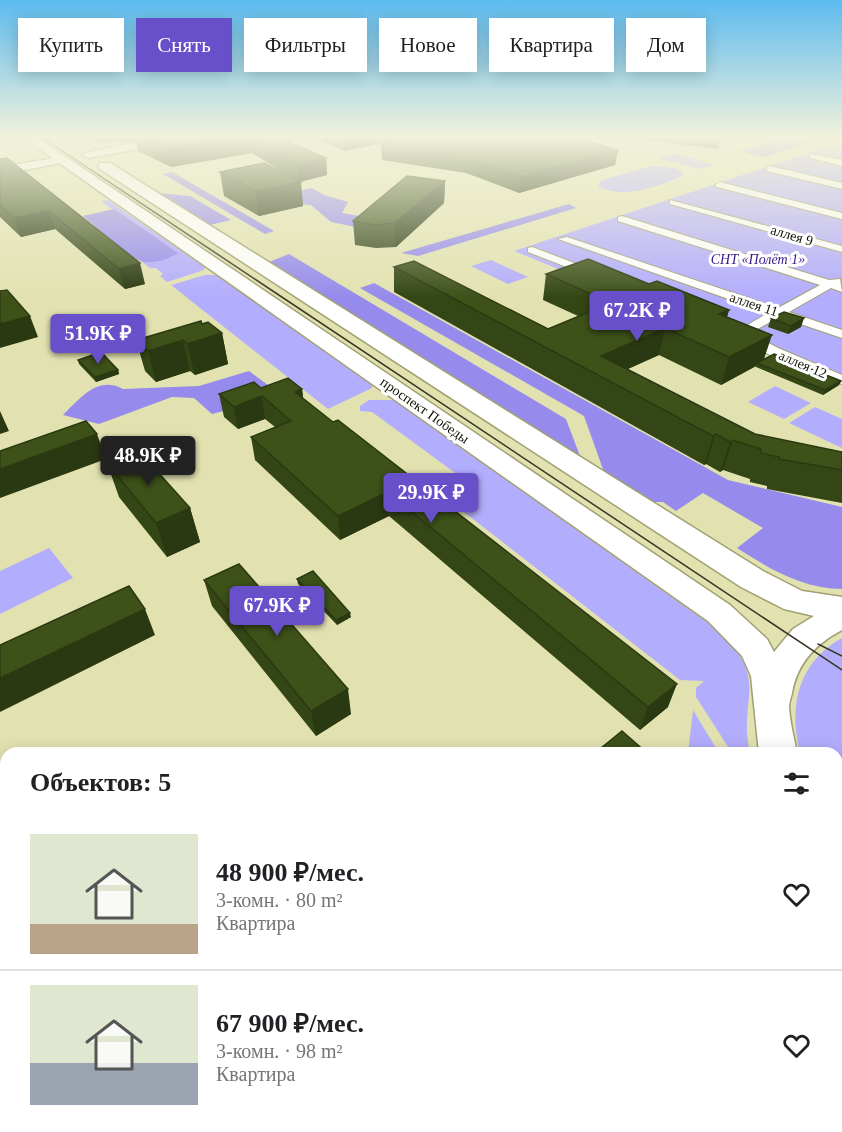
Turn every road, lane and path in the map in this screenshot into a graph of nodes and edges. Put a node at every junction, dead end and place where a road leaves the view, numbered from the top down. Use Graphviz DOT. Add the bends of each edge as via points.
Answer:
graph roads {
  1 [pos="125,191"];
  2 [pos="132,191"];
  3 [pos="743,191"];
  4 [pos="673,202"];
  5 [pos="842,216"];
  6 [pos="622,219"];
  7 [pos="563,239"];
  8 [pos="842,249"];
  9 [pos="532,250"];
  10 [pos="842,278"];
  11 [pos="609,280"];
  12 [pos="836,286"];
  13 [pos="779,312"];
  14 [pos="842,334"];
  15 [pos="842,380"];
  16 [pos="842,609"];
  17 [pos="842,617"];
  18 [pos="772,703"];
  19 [pos="777,747"];
  1 -- 18 [label="main road, проспект Победы" via="719,613 755,648 768,676"];
  2 -- 16 [label="main road, проспект Победы" via="752,579 795,601"];
  3 -- 5 [label="street"];
  4 -- 8 [label="street, аллея 9"];
  6 -- 12 [label="street"];
  7 -- 13 [label="street, аллея 11"];
  9 -- 11 [label="street"];
  10 -- 12 [label="street"];
  12 -- 13 [label="street"];
  13 -- 14 [label="street, аллея 11"];
  13 -- 15 [label="street, аллея 12" via="735,331"];
  17 -- 18 [label="main road" via="806,636 791,652 782,667"];
  18 -- 19 [label="main road, проспект Победы"];
}
